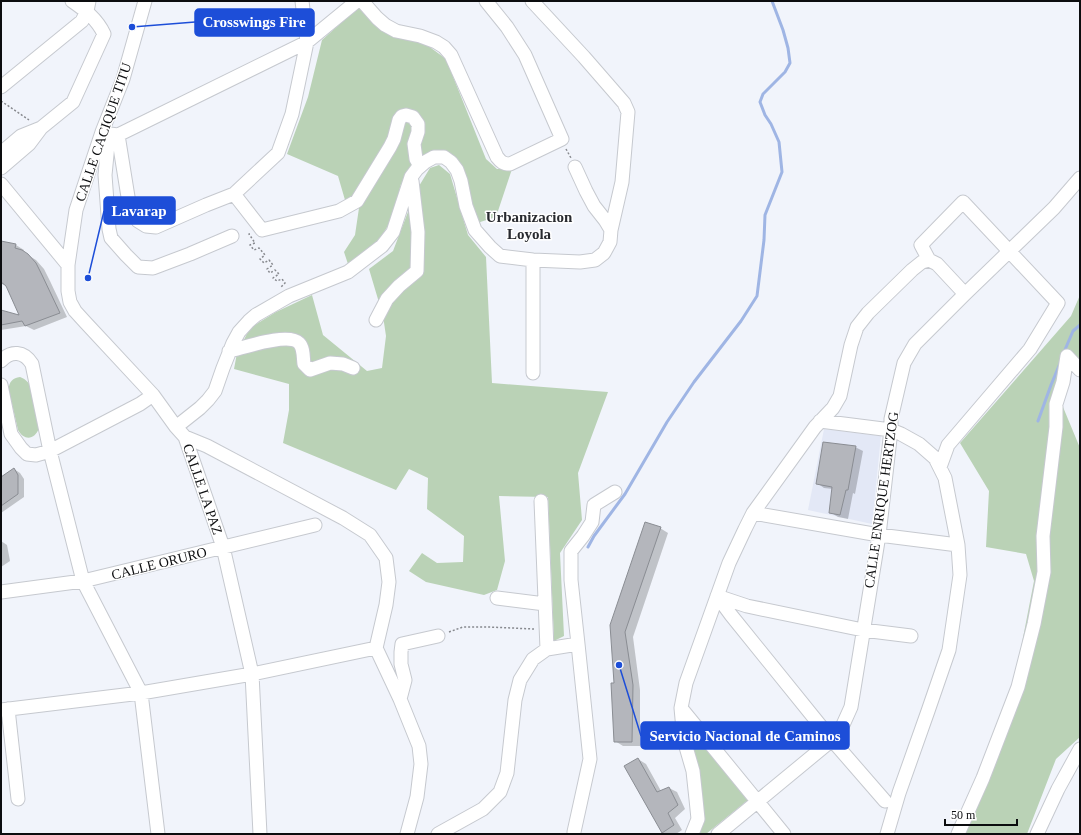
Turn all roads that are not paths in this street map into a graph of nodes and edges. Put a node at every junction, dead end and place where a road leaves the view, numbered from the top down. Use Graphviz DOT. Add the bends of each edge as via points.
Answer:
graph roads {
  1 [pos="72,1"];
  2 [pos="145,1"];
  3 [pos="302,1"];
  4 [pos="357,1"];
  5 [pos="362,1"];
  6 [pos="486,1"];
  7 [pos="532,1"];
  8 [pos="88,6"];
  9 [pos="307,42"];
  10 [pos="1,88"];
  11 [pos="41,128"];
  12 [pos="110,134"];
  13 [pos="1,153"];
  14 [pos="420,166"];
  15 [pos="575,167"];
  16 [pos="1,168"];
  17 [pos="411,177"];
  18 [pos="1080,178"];
  19 [pos="1,184"];
  20 [pos="234,194"];
  21 [pos="611,230"];
  22 [pos="232,236"];
  23 [pos="1009,251"];
  24 [pos="533,260"];
  25 [pos="929,260"];
  26 [pos="68,265"];
  27 [pos="965,294"];
  28 [pos="376,320"];
  29 [pos="229,351"];
  30 [pos="1,361"];
  31 [pos="354,368"];
  32 [pos="1080,370"];
  33 [pos="533,373"];
  34 [pos="1,385"];
  35 [pos="153,396"];
  36 [pos="820,421"];
  37 [pos="176,427"];
  38 [pos="891,430"];
  39 [pos="185,437"];
  40 [pos="50,451"];
  41 [pos="940,467"];
  42 [pos="615,492"];
  43 [pos="541,501"];
  44 [pos="753,514"];
  45 [pos="314,525"];
  46 [pos="879,534"];
  47 [pos="958,545"];
  48 [pos="223,548"];
  49 [pos="83,581"];
  50 [pos="1,592"];
  51 [pos="717,596"];
  52 [pos="497,598"];
  53 [pos="545,604"];
  54 [pos="863,630"];
  55 [pos="438,636"];
  56 [pos="910,636"];
  57 [pos="578,644"];
  58 [pos="376,648"];
  59 [pos="547,649"];
  60 [pos="252,674"];
  61 [pos="141,693"];
  62 [pos="400,699"];
  63 [pos="681,708"];
  64 [pos="4,710"];
  65 [pos="832,740"];
  66 [pos="1080,749"];
  67 [pos="18,799"];
  68 [pos="884,801"];
  69 [pos="757,802"];
  70 [pos="158,834"];
  71 [pos="260,834"];
  72 [pos="407,834"];
  73 [pos="438,834"];
  74 [pos="574,834"];
  75 [pos="692,834"];
  76 [pos="718,834"];
  77 [pos="784,834"];
  78 [pos="887,834"];
  79 [pos="958,834"];
  80 [pos="1037,834"];
  1 -- 8 [label="street"];
  2 -- 12 [label="street, CALLE CACIQUE TITU"];
  3 -- 9 [label="street"];
  4 -- 9 [label="street"];
  5 -- 6 [label="street" via="385,25 444,47 451,55 497,157 504,164 510,164 562,139 525,55"];
  7 -- 21 [label="street" via="619,97 628,112 622,182"];
  8 -- 10 [label="street" via="82,21"];
  8 -- 11 [label="street" via="104,34 73,102"];
  9 -- 12 [label="street"];
  9 -- 20 [label="street" via="292,114 278,153"];
  11 -- 13 [label="street" via="21,136"];
  11 -- 16 [label="street" via="29,144"];
  12 -- 20 [label="street" via="129,203 138,221 146,226 156,227"];
  12 -- 22 [label="street" via="105,175 109,229 111,238 138,267 153,268"];
  12 -- 26 [label="street, CALLE CACIQUE TITU" via="76,210"];
  14 -- 17 [label="street"];
  14 -- 20 [label="street" via="416,159 414,144 418,124 413,117 406,115 399,120 394,139 357,201 339,211 262,230"];
  14 -- 24 [label="street" via="434,157 451,162 459,175 475,230 500,256"];
  15 -- 21 [label="street" via="594,206"];
  17 -- 28 [label="street" via="418,232 417,271 387,299"];
  17 -- 29 [label="street" via="393,232 382,246 348,272 289,296 256,315 239,332"];
  18 -- 23 [label="street, CALLE ENRIQUE HERTZOG" via="1054,208"];
  19 -- 26 [label="street"];
  21 -- 24 [label="street" via="610,242 604,253 595,260"];
  23 -- 25 [label="street" via="963,202 921,245"];
  23 -- 27 [label="street, CALLE ENRIQUE HERTZOG"];
  23 -- 41 [label="street" via="1058,303 1030,349 948,445"];
  24 -- 33 [label="street"];
  25 -- 27 [label="street" via="937,264"];
  25 -- 36 [label="street" via="912,270 857,327 850,345 840,396"];
  26 -- 35 [label="street, CALLE LA PAZ" via="68,291 75,311"];
  27 -- 38 [label="street, CALLE ENRIQUE HERTZOG" via="915,344 904,363 891,419"];
  29 -- 31 [label="street" via="289,339 301,346 304,364 310,370 330,363"];
  29 -- 37 [label="street" via="212,396"];
  30 -- 40 [label="street" via="10,354 18,353 32,364"];
  32 -- 79 [label="street" via="1067,356 1056,404 1056,427 1043,536 1044,572 1018,687"];
  34 -- 40 [label="street" via="10,434 27,454 36,455"];
  35 -- 37 [label="street, CALLE LA PAZ"];
  35 -- 40 [label="street"];
  36 -- 38 [label="street"];
  36 -- 44 [label="street"];
  37 -- 39 [label="street, CALLE LA PAZ"];
  38 -- 41 [label="street" via="919,444 935,458"];
  38 -- 46 [label="street, CALLE ENRIQUE HERTZOG"];
  39 -- 48 [label="street, CALLE LA PAZ"];
  39 -- 58 [label="street" via="228,457 370,535 386,558 389,582"];
  40 -- 49 [label="street"];
  41 -- 47 [label="street" via="945,478"];
  42 -- 57 [label="street" via="594,506 592,522 571,551 571,580"];
  43 -- 53 [label="street"];
  44 -- 46 [label="street"];
  44 -- 51 [label="street" via="729,563"];
  45 -- 48 [label="street, CALLE ORURO"];
  46 -- 47 [label="street"];
  46 -- 54 [label="street, CALLE ENRIQUE HERTZOG"];
  47 -- 78 [label="street" via="960,575 949,650"];
  48 -- 49 [label="street, CALLE ORURO"];
  48 -- 60 [label="street, CALLE LA PAZ"];
  49 -- 50 [label="street, CALLE ORURO"];
  49 -- 61 [label="street"];
  51 -- 54 [label="street" via="747,606"];
  51 -- 63 [label="street" via="686,683"];
  51 -- 65 [label="street"];
  52 -- 53 [label="street"];
  53 -- 59 [label="street"];
  54 -- 56 [label="street"];
  54 -- 65 [label="street, CALLE ENRIQUE HERTZOG" via="851,707 842,727"];
  55 -- 62 [label="street" via="402,644 401,664 405,680"];
  57 -- 59 [label="street"];
  57 -- 74 [label="street" via="590,759"];
  58 -- 60 [label="street"];
  58 -- 62 [label="street"];
  59 -- 73 [label="street" via="533,659 520,680 515,700 507,774 500,792 483,809"];
  60 -- 61 [label="street"];
  60 -- 71 [label="street, CALLE LA PAZ"];
  61 -- 64 [label="street"];
  61 -- 70 [label="street"];
  62 -- 72 [label="street" via="419,746 422,764 417,797"];
  63 -- 69 [label="street"];
  63 -- 75 [label="street" via="684,740 693,771 698,819"];
  64 -- 67 [label="street"];
  65 -- 68 [label="street"];
  65 -- 69 [label="street, CALLE ENRIQUE HERTZOG"];
  66 -- 80 [label="street"];
  69 -- 76 [label="street, CALLE ENRIQUE HERTZOG"];
  69 -- 77 [label="street"];
}
